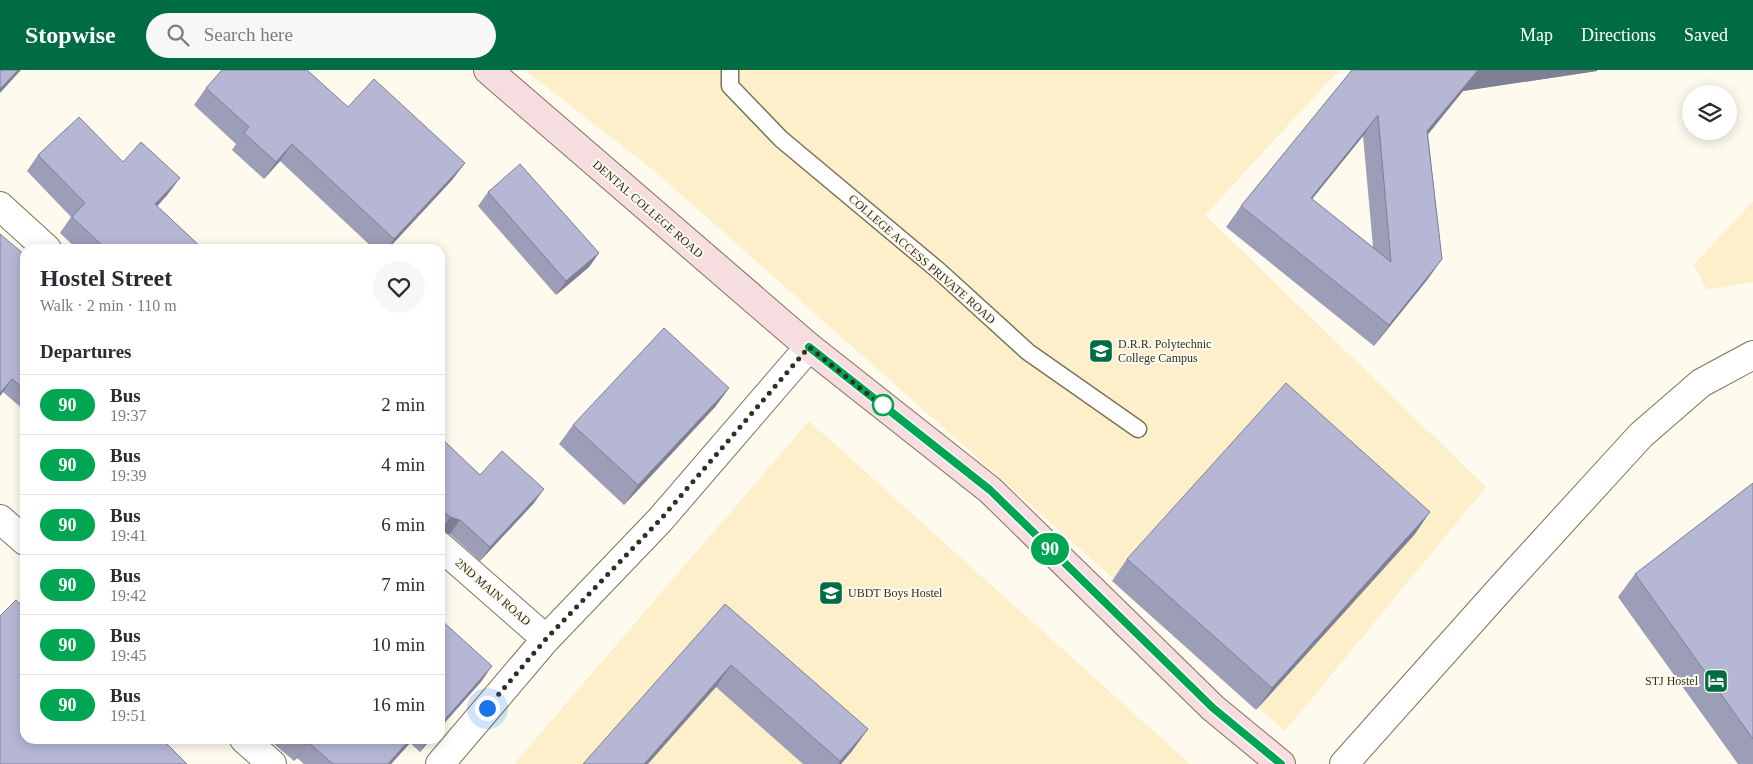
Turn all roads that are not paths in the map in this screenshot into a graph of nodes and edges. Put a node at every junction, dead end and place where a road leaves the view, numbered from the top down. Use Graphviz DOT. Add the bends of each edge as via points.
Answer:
graph roads {
  1 [pos="488,70"];
  2 [pos="730,70"];
  3 [pos="0,206"];
  4 [pos="42,244"];
  5 [pos="809,347"];
  6 [pos="1753,355"];
  7 [pos="1138,429"];
  8 [pos="0,519"];
  9 [pos="20,537"];
  10 [pos="445,550"];
  11 [pos="546,639"];
  12 [pos="250,744"];
  13 [pos="272,764"];
  14 [pos="440,764"];
  15 [pos="1281,764"];
  16 [pos="1344,764"];
  1 -- 5 [label="street, DENTAL COLLEGE ROAD"];
  2 -- 7 [label="lane, COLLEGE ACCESS PRIVATE ROAD" via="730,86 781,139 939,271 1028,352"];
  3 -- 4 [label="street"];
  5 -- 11 [label="street" via="660,520"];
  5 -- 15 [label="street, DENTAL COLLEGE ROAD" via="990,490 1213,708"];
  6 -- 16 [label="street" via="1701,383 1641,435"];
  8 -- 9 [label="street"];
  10 -- 11 [label="street, 2ND MAIN ROAD"];
  11 -- 14 [label="street"];
  12 -- 13 [label="street"];
}
